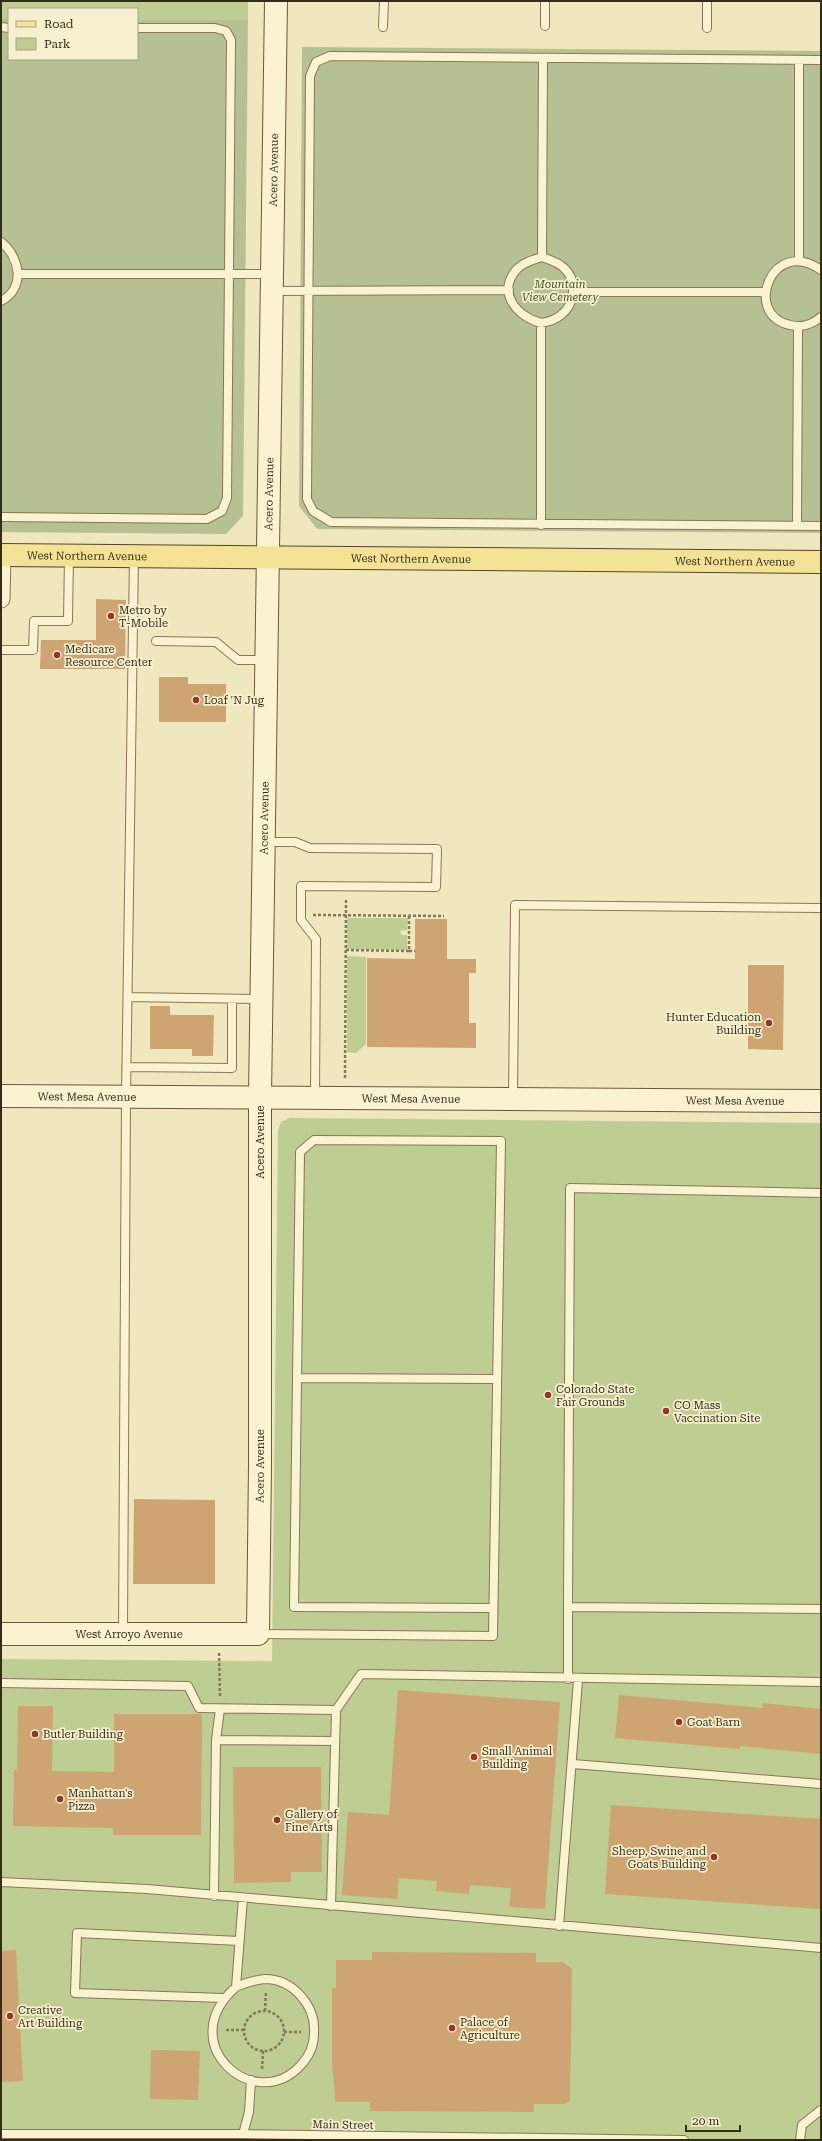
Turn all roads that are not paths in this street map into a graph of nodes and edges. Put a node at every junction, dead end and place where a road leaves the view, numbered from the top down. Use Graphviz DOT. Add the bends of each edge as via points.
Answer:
graph roads {
  1 [pos="276,1"];
  2 [pos="384,1"];
  3 [pos="545,1"];
  4 [pos="707,1"];
  5 [pos="545,26"];
  6 [pos="383,27"];
  7 [pos="138,28"];
  8 [pos="707,28"];
  9 [pos="543,58"];
  10 [pos="799,60"];
  11 [pos="821,60"];
  12 [pos="1,242"];
  13 [pos="542,256"];
  14 [pos="798,261"];
  15 [pos="821,270"];
  16 [pos="18,274"];
  17 [pos="229,274"];
  18 [pos="271,283"];
  19 [pos="509,290"];
  20 [pos="308,291"];
  21 [pos="574,292"];
  22 [pos="765,292"];
  23 [pos="1,301"];
  24 [pos="821,317"];
  25 [pos="541,323"];
  26 [pos="798,327"];
  27 [pos="1,517"];
  28 [pos="541,525"];
  29 [pos="797,526"];
  30 [pos="821,526"];
  31 [pos="1,555"];
  32 [pos="69,555"];
  33 [pos="134,555"];
  34 [pos="266,557"];
  35 [pos="821,562"];
  36 [pos="1,598"];
  37 [pos="156,640"];
  38 [pos="1,650"];
  39 [pos="266,660"];
  40 [pos="265,842"];
  41 [pos="821,908"];
  42 [pos="128,997"];
  43 [pos="232,999"];
  44 [pos="262,1000"];
  45 [pos="127,1067"];
  46 [pos="315,1088"];
  47 [pos="1,1096"];
  48 [pos="126,1097"];
  49 [pos="260,1097"];
  50 [pos="513,1098"];
  51 [pos="821,1101"];
  52 [pos="821,1193"];
  53 [pos="297,1378"];
  54 [pos="497,1380"];
  55 [pos="568,1607"];
  56 [pos="493,1608"];
  57 [pos="821,1609"];
  58 [pos="1,1634"];
  59 [pos="258,1634"];
  60 [pos="123,1635"];
  61 [pos="568,1680"];
  62 [pos="578,1680"];
  63 [pos="821,1682"];
  64 [pos="1,1683"];
  65 [pos="220,1708"];
  66 [pos="336,1710"];
  67 [pos="216,1740"];
  68 [pos="335,1741"];
  69 [pos="573,1764"];
  70 [pos="821,1784"];
  71 [pos="1,1882"];
  72 [pos="214,1896"];
  73 [pos="243,1898"];
  74 [pos="331,1906"];
  75 [pos="559,1926"];
  76 [pos="239,1941"];
  77 [pos="821,1948"];
  78 [pos="236,1987"];
  79 [pos="223,1998"];
  80 [pos="251,2080"];
  81 [pos="821,2110"];
  82 [pos="1,2134"];
  83 [pos="243,2134"];
  84 [pos="219,2137"];
  85 [pos="684,2140"];
  86 [pos="800,2140"];
  1 -- 18 [label="street, Acero Avenue"];
  2 -- 6 [label="lane"];
  3 -- 5 [label="lane"];
  4 -- 8 [label="lane"];
  7 -- 17 [label="lane" via="215,28 226,31 231,40"];
  9 -- 10 [label="lane"];
  9 -- 13 [label="lane"];
  9 -- 20 [label="lane" via="330,56 316,62 310,76"];
  10 -- 11 [label="lane"];
  10 -- 14 [label="lane"];
  12 -- 16 [label="lane" via="11,251 17,262"];
  13 -- 19 [label="lane" via="526,262 516,270"];
  13 -- 21 [label="lane" via="566,269 572,279"];
  14 -- 15 [label="lane" via="808,262"];
  14 -- 22 [label="lane" via="789,262 773,272"];
  16 -- 17 [label="lane"];
  16 -- 23 [label="lane" via="13,290"];
  17 -- 18 [label="lane"];
  17 -- 27 [label="lane" via="227,498 222,511 207,519"];
  18 -- 20 [label="lane"];
  18 -- 34 [label="street, Acero Avenue"];
  19 -- 20 [label="lane"];
  19 -- 25 [label="lane" via="516,309 523,316"];
  20 -- 28 [label="lane" via="307,499 313,511 331,522"];
  21 -- 22 [label="lane"];
  21 -- 25 [label="lane" via="570,304 562,315"];
  22 -- 26 [label="lane" via="769,309 775,317 785,324"];
  24 -- 26 [label="lane" via="814,323"];
  25 -- 28 [label="lane"];
  26 -- 29 [label="lane"];
  28 -- 29 [label="lane"];
  29 -- 30 [label="lane"];
  31 -- 32 [label="main road, West Northern Avenue"];
  31 -- 36 [label="street"];
  32 -- 33 [label="main road, West Northern Avenue"];
  32 -- 38 [label="lane" via="68,621 34,621 33,650"];
  33 -- 34 [label="main road, West Northern Avenue"];
  33 -- 42 [label="lane"];
  34 -- 35 [label="main road, West Northern Avenue"];
  34 -- 39 [label="street, Acero Avenue"];
  37 -- 39 [label="lane" via="216,642 238,660"];
  39 -- 40 [label="street, Acero Avenue"];
  40 -- 44 [label="street, Acero Avenue"];
  40 -- 46 [label="lane" via="295,842 310,848 437,849 436,887 301,886 301,920 316,939"];
  41 -- 50 [label="lane" via="515,905"];
  42 -- 43 [label="lane"];
  42 -- 45 [label="lane"];
  43 -- 44 [label="lane"];
  43 -- 45 [label="lane" via="232,1068"];
  44 -- 49 [label="street, Acero Avenue"];
  45 -- 48 [label="lane"];
  46 -- 49 [label="street, West Mesa Avenue"];
  46 -- 50 [label="street, West Mesa Avenue"];
  47 -- 48 [label="street, West Mesa Avenue"];
  48 -- 49 [label="street, West Mesa Avenue"];
  48 -- 60 [label="lane"];
  49 -- 59 [label="street, Acero Avenue"];
  50 -- 51 [label="street, West Mesa Avenue"];
  52 -- 55 [label="lane" via="570,1188"];
  53 -- 54 [label="lane"];
  53 -- 54 [label="lane" via="300,1152 314,1140 501,1141"];
  53 -- 56 [label="lane" via="294,1607"];
  54 -- 56 [label="lane"];
  55 -- 57 [label="lane"];
  55 -- 61 [label="lane"];
  56 -- 59 [label="lane" via="493,1636"];
  58 -- 60 [label="street, West Arroyo Avenue"];
  59 -- 60 [label="street, West Arroyo Avenue"];
  61 -- 62 [label="lane"];
  61 -- 66 [label="lane" via="362,1674"];
  62 -- 63 [label="lane"];
  62 -- 69 [label="lane"];
  64 -- 65 [label="lane" via="188,1686 199,1708"];
  65 -- 66 [label="lane"];
  65 -- 67 [label="lane"];
  66 -- 68 [label="lane"];
  67 -- 68 [label="lane"];
  67 -- 72 [label="lane"];
  68 -- 74 [label="lane"];
  69 -- 70 [label="lane"];
  69 -- 75 [label="lane"];
  71 -- 72 [label="lane" via="140,1888"];
  72 -- 73 [label="lane"];
  73 -- 74 [label="lane"];
  73 -- 76 [label="lane"];
  74 -- 75 [label="lane"];
  75 -- 77 [label="lane"];
  76 -- 78 [label="lane"];
  76 -- 79 [label="lane" via="77,1933 74,1993"];
  78 -- 79 [label="lane"];
  78 -- 80 [label="lane" via="250,1981 266,1979 284,1983 299,1993 309,2007 315,2024 314,2042 307,2058 295,2072 279,2080"];
  79 -- 80 [label="lane" via="215,2012 212,2028 214,2044 220,2059 231,2071"];
  80 -- 83 [label="lane" via="249,2112"];
  81 -- 86 [label="lane" via="802,2125"];
  82 -- 84 [label="lane, Main Street"];
  83 -- 84 [label="lane, Main Street"];
  83 -- 85 [label="lane, Main Street"];
}
